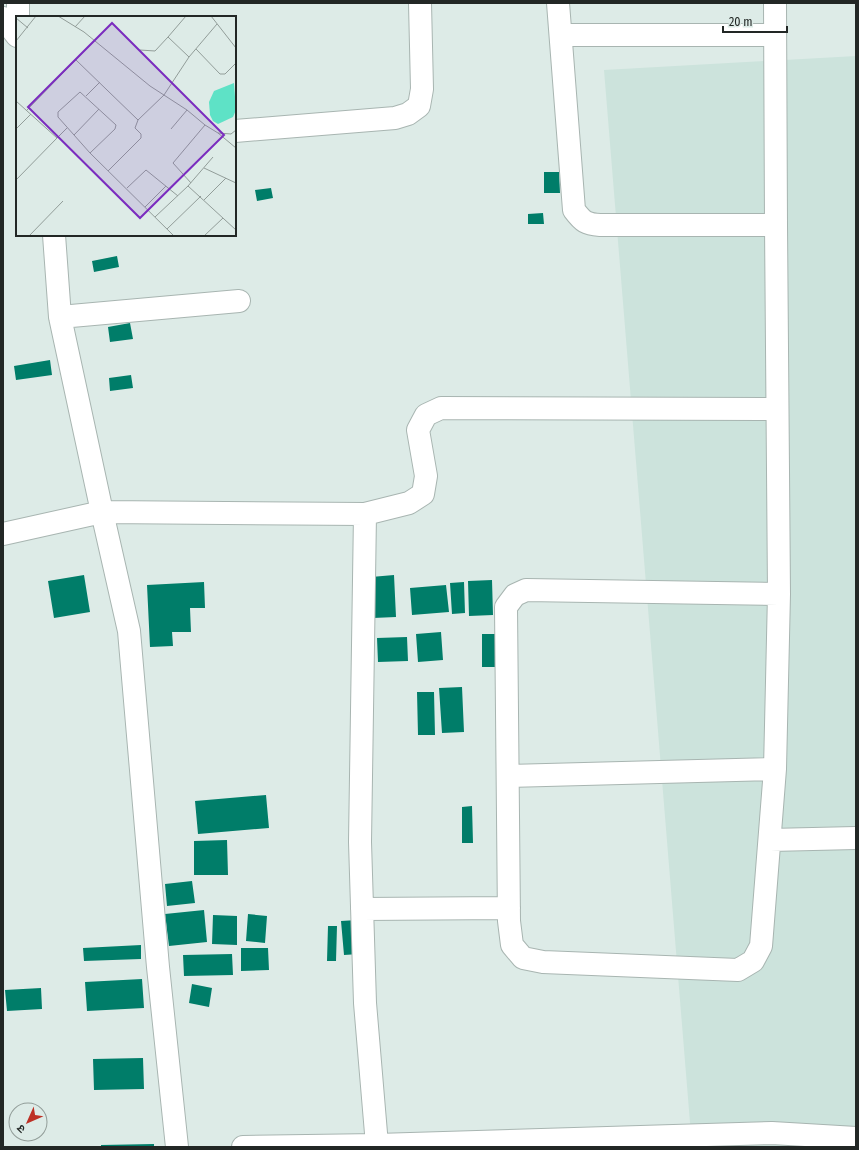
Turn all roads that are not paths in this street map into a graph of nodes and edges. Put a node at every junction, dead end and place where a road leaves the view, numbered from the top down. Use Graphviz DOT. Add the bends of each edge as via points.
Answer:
graph roads {
  1 [pos="18,3"];
  2 [pos="420,3"];
  3 [pos="558,3"];
  4 [pos="775,3"];
  5 [pos="18,16"];
  6 [pos="3,18"];
  7 [pos="16,35"];
  8 [pos="561,35"];
  9 [pos="775,35"];
  10 [pos="236,130"];
  11 [pos="776,225"];
  12 [pos="54,236"];
  13 [pos="239,301"];
  14 [pos="60,317"];
  15 [pos="777,409"];
  16 [pos="102,512"];
  17 [pos="365,514"];
  18 [pos="3,534"];
  19 [pos="779,594"];
  20 [pos="775,769"];
  21 [pos="508,776"];
  22 [pos="856,838"];
  23 [pos="770,840"];
  24 [pos="509,908"];
  25 [pos="362,909"];
  26 [pos="856,1138"];
  27 [pos="377,1145"];
  28 [pos="177,1147"];
  29 [pos="242,1147"];
  1 -- 5 [label="street"];
  2 -- 10 [label="street" via="422,89 419,106 408,114 395,118"];
  3 -- 8 [label="street"];
  4 -- 9 [label="street"];
  6 -- 7 [label="street"];
  8 -- 9 [label="street"];
  8 -- 11 [label="street" via="574,210 581,220 600,225"];
  9 -- 11 [label="street"];
  11 -- 15 [label="street"];
  12 -- 14 [label="street"];
  13 -- 14 [label="street"];
  14 -- 16 [label="street"];
  15 -- 17 [label="street" via="442,408 426,415 418,430 426,476 423,494 409,503"];
  15 -- 19 [label="street"];
  16 -- 17 [label="street"];
  16 -- 18 [label="street"];
  16 -- 28 [label="street" via="129,631 158,967"];
  17 -- 25 [label="street" via="360,842"];
  19 -- 20 [label="street"];
  19 -- 21 [label="street" via="526,590 515,595 506,608"];
  20 -- 21 [label="street"];
  20 -- 23 [label="street"];
  21 -- 24 [label="street"];
  22 -- 23 [label="street"];
  23 -- 24 [label="street" via="761,946 753,961 738,970 543,962 523,958 512,945"];
  24 -- 25 [label="street"];
  25 -- 27 [label="street" via="365,1003"];
  26 -- 27 [label="street" via="772,1133"];
  27 -- 29 [label="street"];
}
